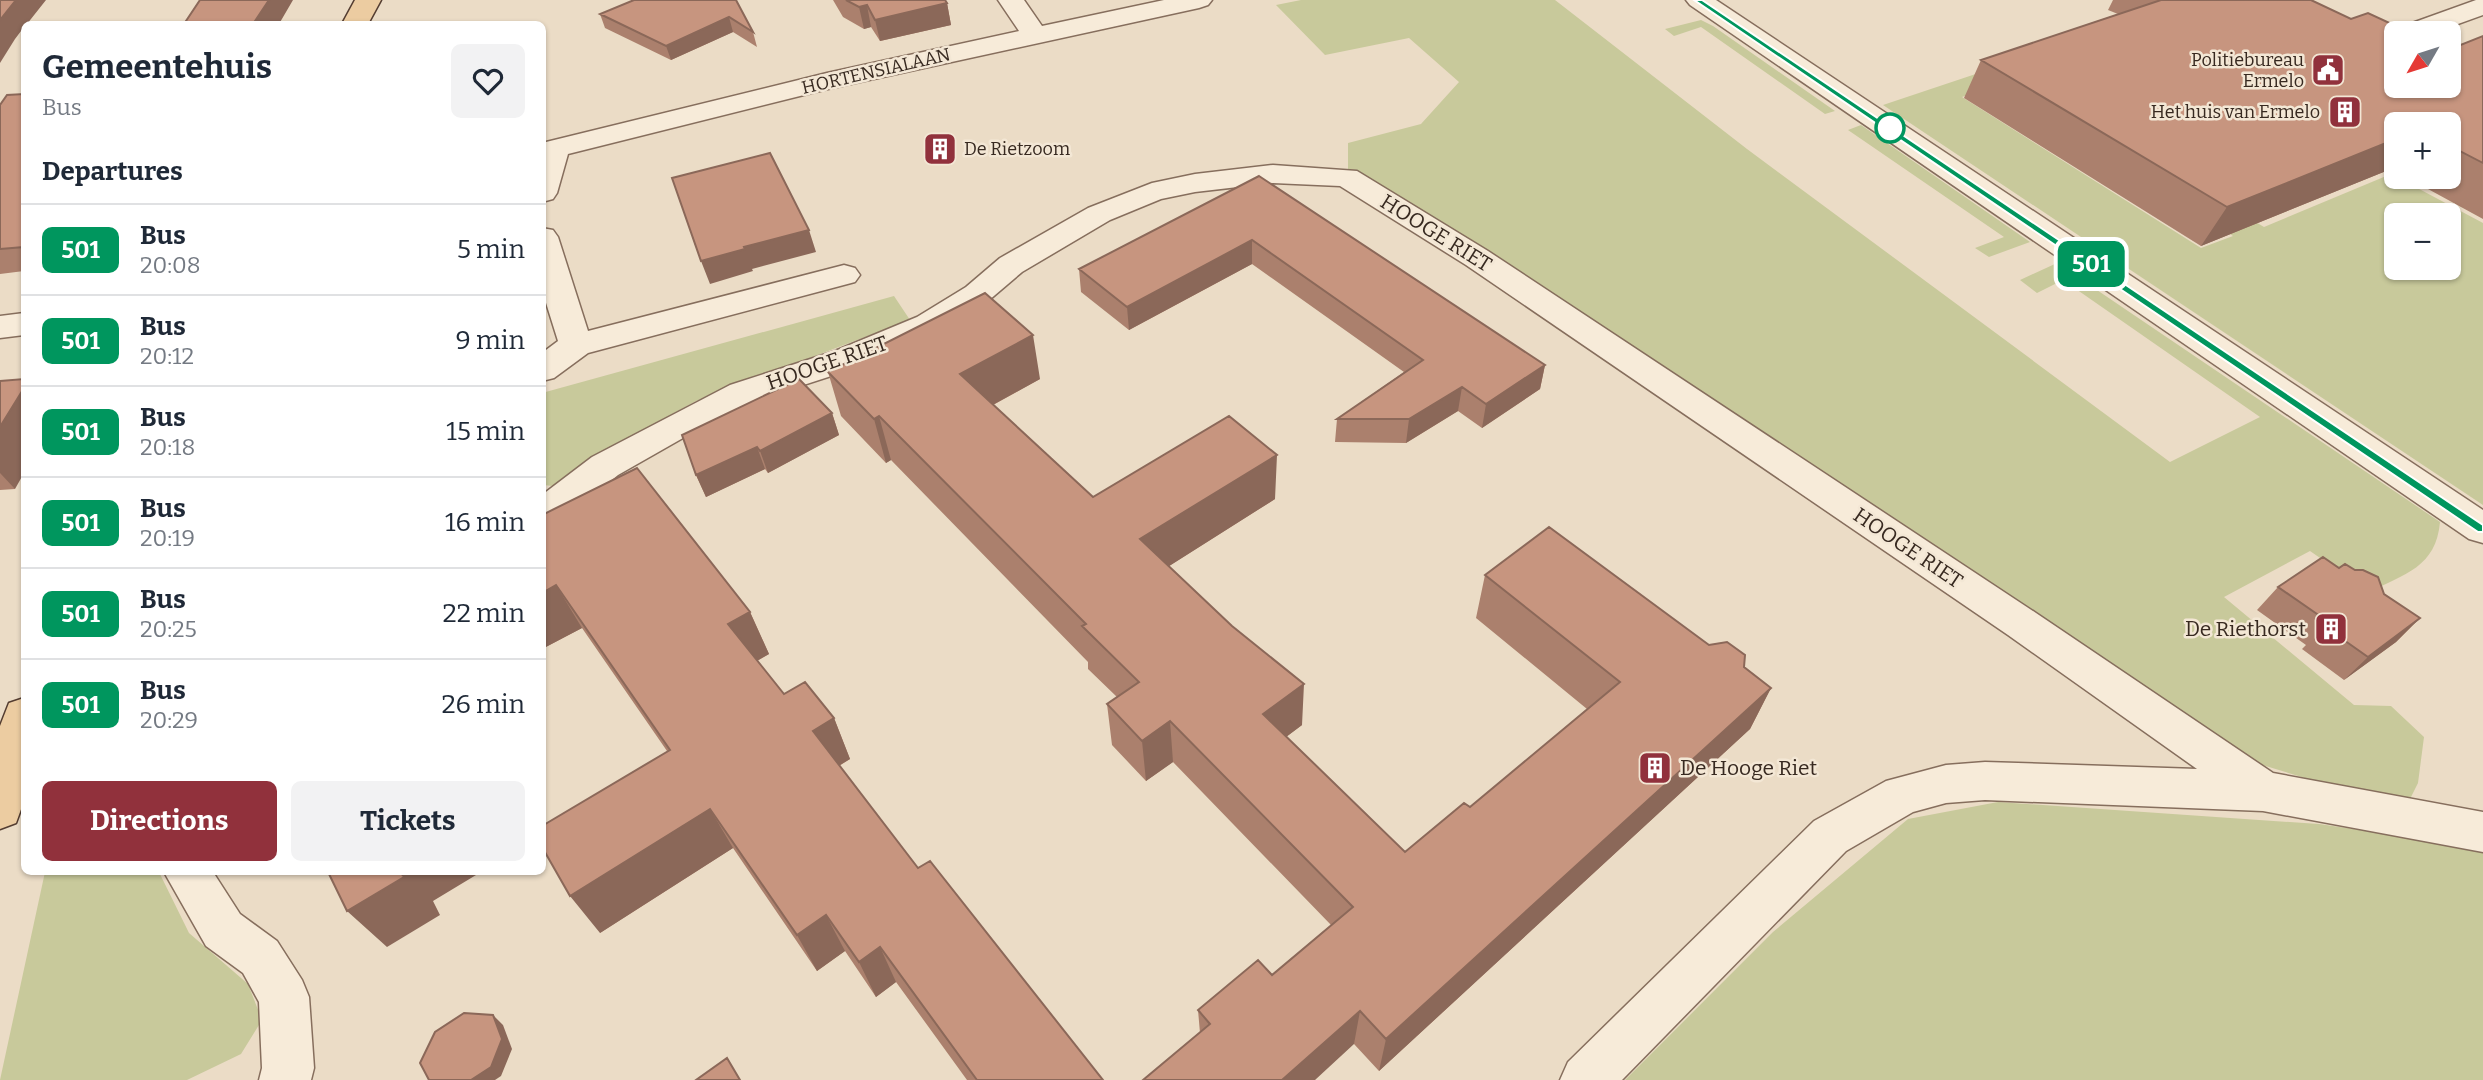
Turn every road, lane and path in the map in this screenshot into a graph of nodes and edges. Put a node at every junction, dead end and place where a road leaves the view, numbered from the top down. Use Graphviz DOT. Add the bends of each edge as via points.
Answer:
graph roads {
  1 [pos="368,0"];
  2 [pos="1011,0"];
  3 [pos="1199,0"];
  4 [pos="1699,0"];
  5 [pos="2483,6"];
  6 [pos="357,21"];
  7 [pos="2443,21"];
  8 [pos="1035,35"];
  9 [pos="549,151"];
  10 [pos="546,169"];
  11 [pos="546,250"];
  12 [pos="844,275"];
  13 [pos="21,324"];
  14 [pos="0,327"];
  15 [pos="576,345"];
  16 [pos="546,367"];
  17 [pos="546,513"];
  18 [pos="2483,529"];
  19 [pos="21,728"];
  20 [pos="2263,791"];
  21 [pos="0,809"];
  22 [pos="2483,832"];
  23 [pos="189,875"];
  24 [pos="276,1076"];
  25 [pos="1586,1080"];
  1 -- 6 [label="main road"];
  2 -- 8 [label="street"];
  3 -- 8 [label="street, HORTENSIALAAN"];
  4 -- 18 [label="street"];
  5 -- 7 [label="street"];
  8 -- 9 [label="street, HORTENSIALAAN" via="827,81"];
  9 -- 10 [label="street, HORTENSIALAAN"];
  11 -- 15 [label="street"];
  12 -- 15 [label="street"];
  13 -- 14 [label="street"];
  15 -- 16 [label="street"];
  17 -- 20 [label="street, HOOGE RIET" via="605,466 742,393 847,359 929,325 1011,265 1099,214 1152,192 1195,183 1273,174 1347,177 1500,274"];
  19 -- 21 [label="main road"];
  20 -- 22 [label="street, HOOGE RIET"];
  20 -- 25 [label="street, HOOGE RIET" via="1985,781 1946,784 1902,795 1830,836"];
  23 -- 24 [label="street" via="223,930 260,957 284,997"];
}
